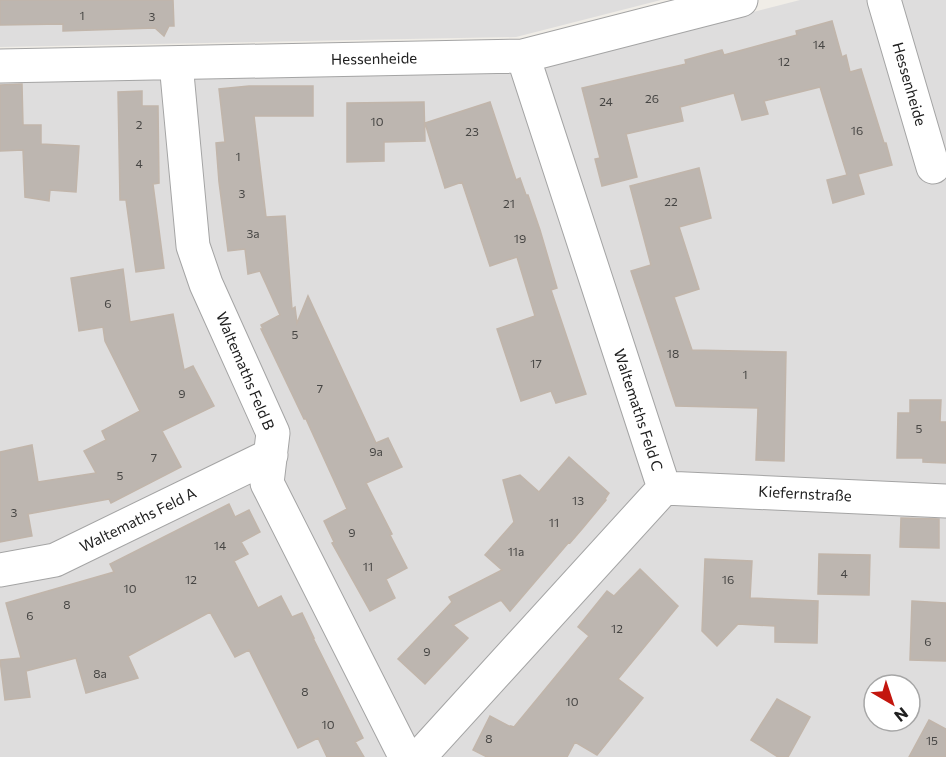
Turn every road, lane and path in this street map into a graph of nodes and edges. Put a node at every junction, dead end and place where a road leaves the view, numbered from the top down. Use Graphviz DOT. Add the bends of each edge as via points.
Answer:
graph roads {
  1 [pos="741,0"];
  2 [pos="884,0"];
  3 [pos="523,56"];
  4 [pos="177,63"];
  5 [pos="0,66"];
  6 [pos="933,167"];
  7 [pos="270,455"];
  8 [pos="663,488"];
  9 [pos="946,501"];
  10 [pos="0,570"];
  11 [pos="410,757"];
  12 [pos="419,757"];
  1 -- 3 [label="street, Hessenheide"];
  2 -- 6 [label="street, Hessenheide"];
  3 -- 4 [label="street, Hessenheide"];
  3 -- 8 [label="street, Waltemaths Feld C"];
  4 -- 5 [label="street, Hessenheide"];
  4 -- 7 [label="street, Waltemaths Feld B" via="193,246 273,433"];
  7 -- 10 [label="street, Waltemaths Feld A" via="55,560"];
  7 -- 11 [label="street, Waltemaths Feld B" via="267,483 402,750"];
  8 -- 9 [label="street, Kiefernstraße"];
  8 -- 12 [label="street, Waltemaths Feld C"];
}
